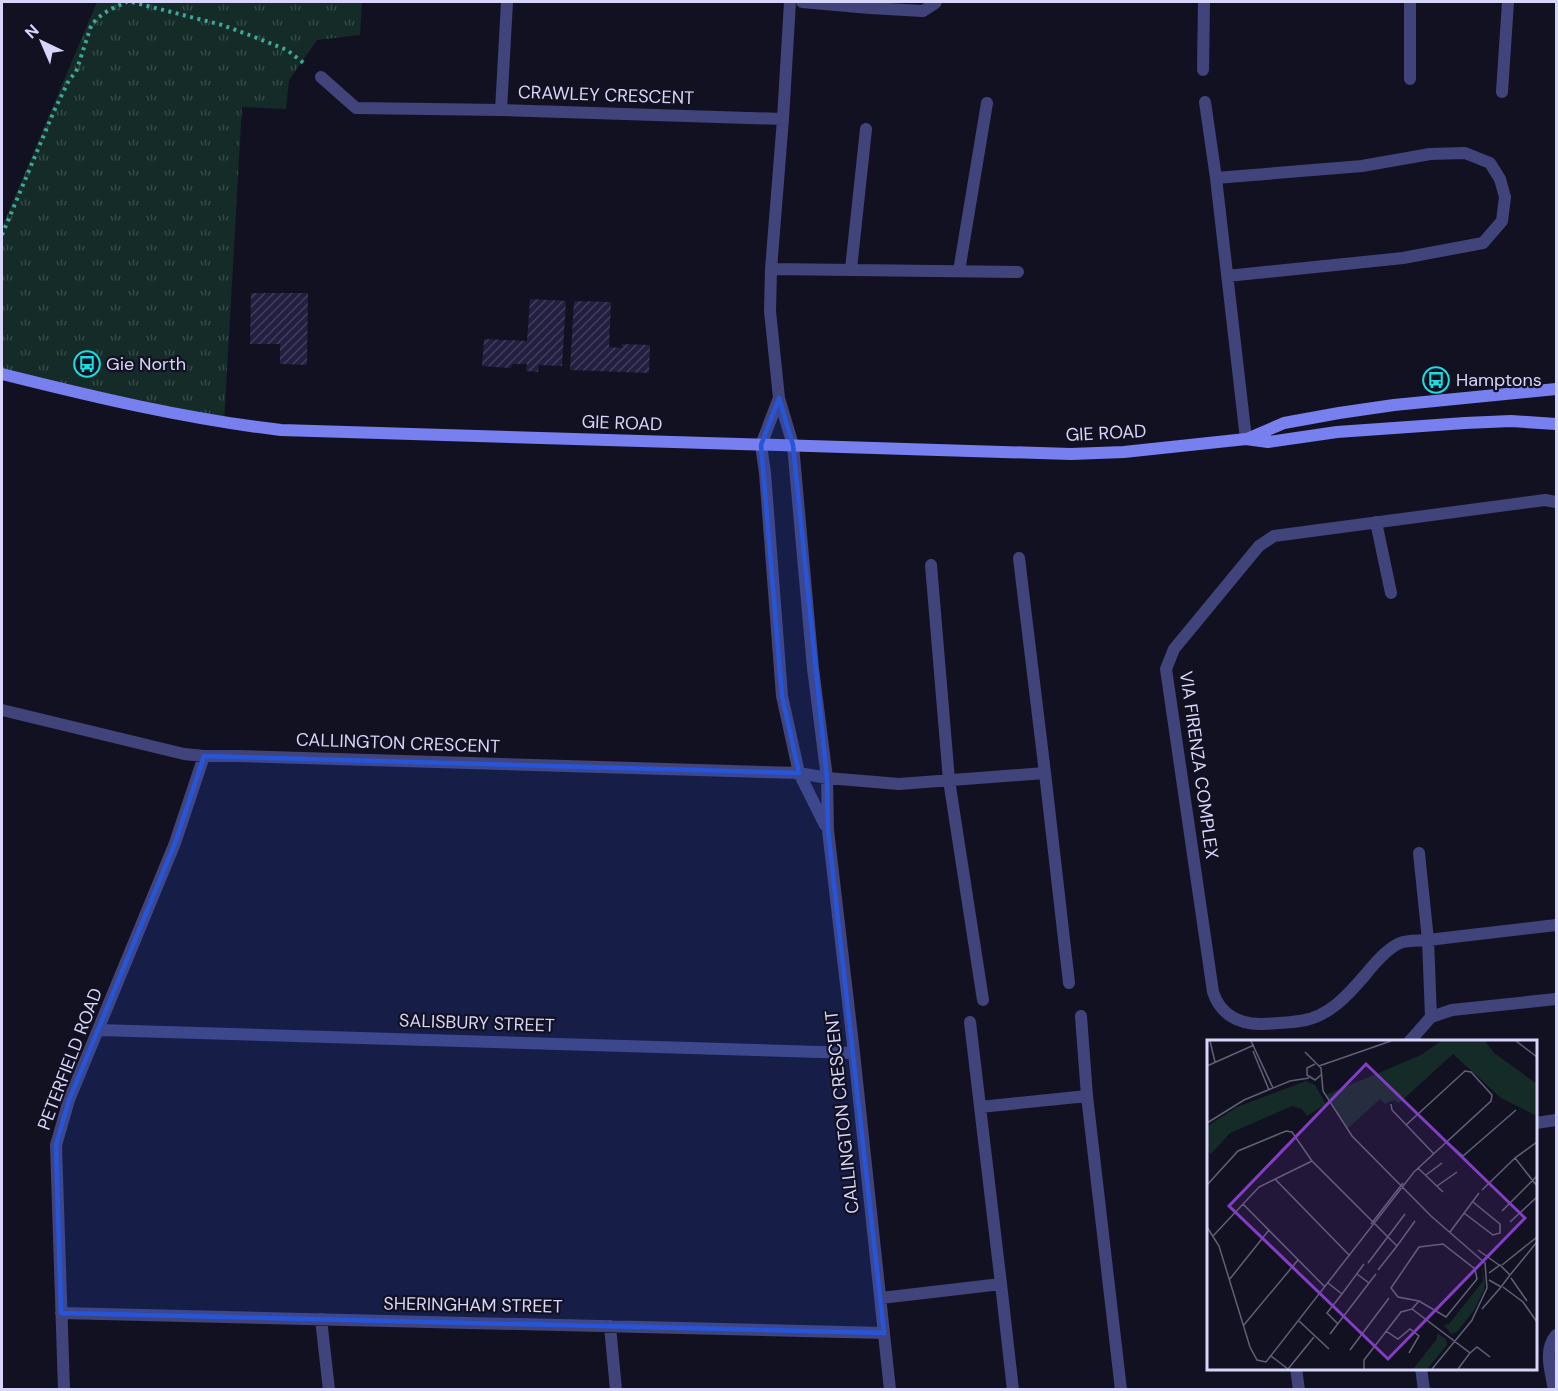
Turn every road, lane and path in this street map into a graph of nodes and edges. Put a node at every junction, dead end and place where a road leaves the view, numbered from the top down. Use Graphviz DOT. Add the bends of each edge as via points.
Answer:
graph roads {
  1 [pos="127,2"];
  2 [pos="132,2"];
  3 [pos="507,2"];
  4 [pos="790,2"];
  5 [pos="802,2"];
  6 [pos="936,2"];
  7 [pos="1204,2"];
  8 [pos="1410,2"];
  9 [pos="1508,2"];
  10 [pos="1203,70"];
  11 [pos="321,77"];
  12 [pos="1410,79"];
  13 [pos="1502,92"];
  14 [pos="1205,102"];
  15 [pos="987,103"];
  16 [pos="501,110"];
  17 [pos="783,118"];
  18 [pos="866,129"];
  19 [pos="1216,178"];
  20 [pos="2,236"];
  21 [pos="771,269"];
  22 [pos="851,269"];
  23 [pos="959,271"];
  24 [pos="1018,272"];
  25 [pos="1227,276"];
  26 [pos="2,374"];
  27 [pos="1557,389"];
  28 [pos="779,398"];
  29 [pos="1557,424"];
  30 [pos="1246,439"];
  31 [pos="761,445"];
  32 [pos="793,445"];
  33 [pos="1557,502"];
  34 [pos="1376,522"];
  35 [pos="1019,558"];
  36 [pos="931,565"];
  37 [pos="1391,592"];
  38 [pos="2,710"];
  39 [pos="204,756"];
  40 [pos="799,773"];
  41 [pos="1045,773"];
  42 [pos="827,778"];
  43 [pos="949,780"];
  44 [pos="828,830"];
  45 [pos="1419,853"];
  46 [pos="1557,925"];
  47 [pos="1428,940"];
  48 [pos="1069,983"];
  49 [pos="1557,999"];
  50 [pos="983,1000"];
  51 [pos="1082,1016"];
  52 [pos="1431,1017"];
  53 [pos="970,1022"];
  54 [pos="99,1030"];
  55 [pos="1410,1040"];
  56 [pos="854,1053"];
  57 [pos="1087,1096"];
  58 [pos="980,1107"];
  59 [pos="1557,1120"];
  60 [pos="1537,1123"];
  61 [pos="1001,1284"];
  62 [pos="880,1298"];
  63 [pos="61,1313"];
  64 [pos="321,1319"];
  65 [pos="610,1326"];
  66 [pos="884,1333"];
  67 [pos="1557,1335"];
  68 [pos="1296,1370"];
  69 [pos="1421,1370"];
  70 [pos="64,1389"];
  71 [pos="329,1389"];
  72 [pos="616,1389"];
  73 [pos="890,1389"];
  74 [pos="1013,1389"];
  75 [pos="1121,1389"];
  76 [pos="1299,1389"];
  77 [pos="1424,1389"];
  78 [pos="1554,1389"];
  1 -- 20 [label="path" via="107,11 91,26 76,72 54,111"];
  2 -- 11 [label="path" via="261,39 287,50"];
  3 -- 16 [label="street, CRAWLEY CRESCENT"];
  4 -- 17 [label="street"];
  5 -- 6 [label="street" via="923,11"];
  7 -- 10 [label="street"];
  8 -- 12 [label="street"];
  9 -- 13 [label="street"];
  11 -- 16 [label="street" via="356,108"];
  14 -- 19 [label="street"];
  15 -- 23 [label="street"];
  16 -- 17 [label="street, CRAWLEY CRESCENT"];
  17 -- 21 [label="street"];
  18 -- 22 [label="street"];
  19 -- 25 [label="street"];
  19 -- 25 [label="street" via="1465,153 1490,163 1500,179 1504,197 1502,222 1483,243 1403,258"];
  21 -- 22 [label="street"];
  21 -- 28 [label="street" via="770,311"];
  22 -- 23 [label="street"];
  23 -- 24 [label="street"];
  25 -- 30 [label="street"];
  26 -- 31 [label="street, GIE ROAD" via="165,412 281,430"];
  27 -- 30 [label="street, GIE ROAD" via="1339,413 1284,423"];
  28 -- 31 [label="street"];
  28 -- 32 [label="street"];
  29 -- 30 [label="street, GIE ROAD" via="1465,423 1337,432 1268,442"];
  30 -- 32 [label="street, GIE ROAD" via="1071,454"];
  31 -- 32 [label="street, GIE ROAD"];
  31 -- 40 [label="street, CALLINGTON CRESCENT" via="782,696"];
  32 -- 42 [label="street, CALLINGTON CRESCENT"];
  33 -- 34 [label="street, VIA FIRENZA COMPLEX" via="1545,500"];
  34 -- 37 [label="street"];
  34 -- 47 [label="street, VIA FIRENZA COMPLEX" via="1274,536 1259,546 1174,649 1166,669 1213,992 1222,1011 1238,1021 1254,1024 1302,1021 1328,1011 1379,958 1400,943"];
  35 -- 41 [label="street"];
  36 -- 43 [label="street"];
  38 -- 39 [label="street, CALLINGTON CRESCENT"];
  39 -- 40 [label="street, CALLINGTON CRESCENT"];
  39 -- 54 [label="street, PETERFIELD ROAD" via="175,843"];
  40 -- 42 [label="street, CALLINGTON CRESCENT"];
  40 -- 44 [label="street, CALLINGTON CRESCENT"];
  41 -- 43 [label="street"];
  41 -- 48 [label="street"];
  42 -- 43 [label="street" via="899,784"];
  42 -- 44 [label="street, CALLINGTON CRESCENT"];
  43 -- 50 [label="street"];
  44 -- 56 [label="street, CALLINGTON CRESCENT"];
  45 -- 47 [label="street"];
  46 -- 47 [label="street, VIA FIRENZA COMPLEX"];
  47 -- 52 [label="street"];
  49 -- 52 [label="street" via="1452,1010"];
  51 -- 57 [label="street"];
  52 -- 55 [label="street"];
  53 -- 58 [label="street"];
  54 -- 56 [label="street, SALISBURY STREET"];
  54 -- 63 [label="street, PETERFIELD ROAD" via="69,1100 56,1145"];
  56 -- 62 [label="street, CALLINGTON CRESCENT"];
  57 -- 58 [label="street"];
  57 -- 75 [label="street"];
  58 -- 61 [label="street"];
  59 -- 60 [label="street"];
  61 -- 62 [label="street"];
  61 -- 74 [label="street"];
  62 -- 66 [label="street, CALLINGTON CRESCENT"];
  63 -- 64 [label="street, SHERINGHAM STREET"];
  63 -- 70 [label="street, PETERFIELD ROAD"];
  64 -- 65 [label="street, SHERINGHAM STREET"];
  64 -- 71 [label="street"];
  65 -- 66 [label="street, SHERINGHAM STREET"];
  65 -- 72 [label="street"];
  66 -- 73 [label="street, CALLINGTON CRESCENT"];
  67 -- 78 [label="street" via="1549,1347"];
  68 -- 76 [label="street"];
  69 -- 77 [label="street"];
}
